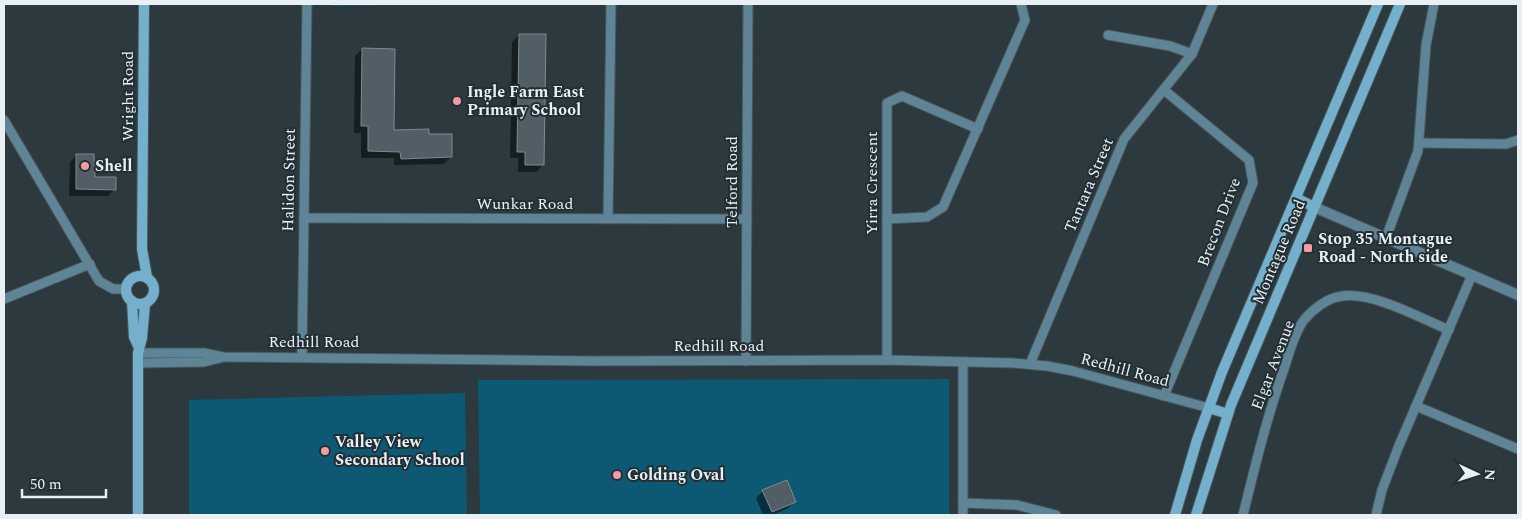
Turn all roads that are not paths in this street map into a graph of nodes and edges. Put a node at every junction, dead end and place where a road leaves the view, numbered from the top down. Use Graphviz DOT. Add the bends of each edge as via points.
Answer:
graph roads {
  1 [pos="144,4"];
  2 [pos="306,4"];
  3 [pos="611,4"];
  4 [pos="748,4"];
  5 [pos="1021,4"];
  6 [pos="1213,4"];
  7 [pos="1378,4"];
  8 [pos="1400,4"];
  9 [pos="1434,4"];
  10 [pos="1108,35"];
  11 [pos="1192,54"];
  12 [pos="1164,90"];
  13 [pos="4,120"];
  14 [pos="978,129"];
  15 [pos="7,131"];
  16 [pos="1518,140"];
  17 [pos="1420,143"];
  18 [pos="1296,198"];
  19 [pos="1314,207"];
  20 [pos="304,218"];
  21 [pos="608,219"];
  22 [pos="746,219"];
  23 [pos="887,219"];
  24 [pos="1386,238"];
  25 [pos="142,249"];
  26 [pos="90,264"];
  27 [pos="1472,275"];
  28 [pos="136,277"];
  29 [pos="147,277"];
  30 [pos="126,289"];
  31 [pos="1518,294"];
  32 [pos="4,299"];
  33 [pos="132,301"];
  34 [pos="145,304"];
  35 [pos="1449,330"];
  36 [pos="138,355"];
  37 [pos="302,357"];
  38 [pos="886,360"];
  39 [pos="746,361"];
  40 [pos="963,362"];
  41 [pos="1030,364"];
  42 [pos="1164,396"];
  43 [pos="1416,406"];
  44 [pos="1209,408"];
  45 [pos="1228,414"];
  46 [pos="1518,449"];
  47 [pos="963,503"];
  48 [pos="138,515"];
  49 [pos="963,515"];
  50 [pos="1056,515"];
  51 [pos="1175,515"];
  52 [pos="1196,515"];
  53 [pos="1243,515"];
  54 [pos="1376,515"];
  1 -- 25 [label="main road, Wright Road"];
  2 -- 20 [label="street, Halidon Street"];
  3 -- 21 [label="street"];
  4 -- 22 [label="street, Telford Road"];
  5 -- 14 [label="street" via="1025,20"];
  6 -- 11 [label="street, Tantara Street"];
  7 -- 18 [label="main road, Montague Road"];
  8 -- 19 [label="main road, Montague Road"];
  9 -- 17 [label="street" via="1426,45"];
  10 -- 11 [label="street" via="1170,46"];
  11 -- 12 [label="street, Tantara Street"];
  12 -- 41 [label="street, Tantara Street" via="1124,139"];
  12 -- 42 [label="street, Brecon Drive" via="1249,160 1253,183"];
  13 -- 15 [label="street"];
  14 -- 23 [label="street" via="943,207 927,217"];
  14 -- 23 [label="street, Yirra Crescent" via="902,96 887,103"];
  15 -- 26 [label="street"];
  16 -- 17 [label="street" via="1506,144"];
  17 -- 24 [label="street"];
  18 -- 19 [label="main road"];
  18 -- 44 [label="main road, Montague Road"];
  19 -- 24 [label="street"];
  19 -- 45 [label="main road, Montague Road"];
  20 -- 21 [label="street, Wunkar Road"];
  20 -- 37 [label="street, Halidon Street"];
  21 -- 22 [label="street, Wunkar Road"];
  22 -- 39 [label="street, Telford Road"];
  23 -- 38 [label="street, Yirra Crescent"];
  24 -- 27 [label="street"];
  25 -- 28 [label="main road, Wright Road"];
  25 -- 29 [label="main road, Wright Road"];
  26 -- 30 [label="street" via="102,284 113,290"];
  26 -- 32 [label="street"];
  27 -- 31 [label="street"];
  27 -- 35 [label="street"];
  28 -- 29 [label="main road"];
  28 -- 30 [label="main road" via="131,279"];
  29 -- 34 [label="main road" via="155,291"];
  30 -- 33 [label="main road"];
  33 -- 34 [label="main road"];
  33 -- 36 [label="main road"];
  34 -- 36 [label="main road"];
  35 -- 43 [label="street"];
  35 -- 53 [label="street, Elgar Avenue" via="1359,296 1326,301 1311,313 1301,326 1273,400"];
  36 -- 37 [label="street, Redhill Road" via="204,353 223,357"];
  36 -- 48 [label="main road"];
  37 -- 39 [label="street, Redhill Road"];
  38 -- 39 [label="street, Redhill Road"];
  38 -- 40 [label="street, Redhill Road"];
  40 -- 41 [label="street, Redhill Road"];
  40 -- 47 [label="street"];
  41 -- 42 [label="street, Redhill Road" via="1073,371"];
  42 -- 44 [label="street, Redhill Road"];
  43 -- 46 [label="street"];
  43 -- 54 [label="street" via="1392,462"];
  44 -- 45 [label="main road"];
  44 -- 51 [label="main road, Montague Road"];
  45 -- 52 [label="main road, Montague Road"];
  47 -- 49 [label="street"];
  47 -- 50 [label="street" via="1017,505"];
}
